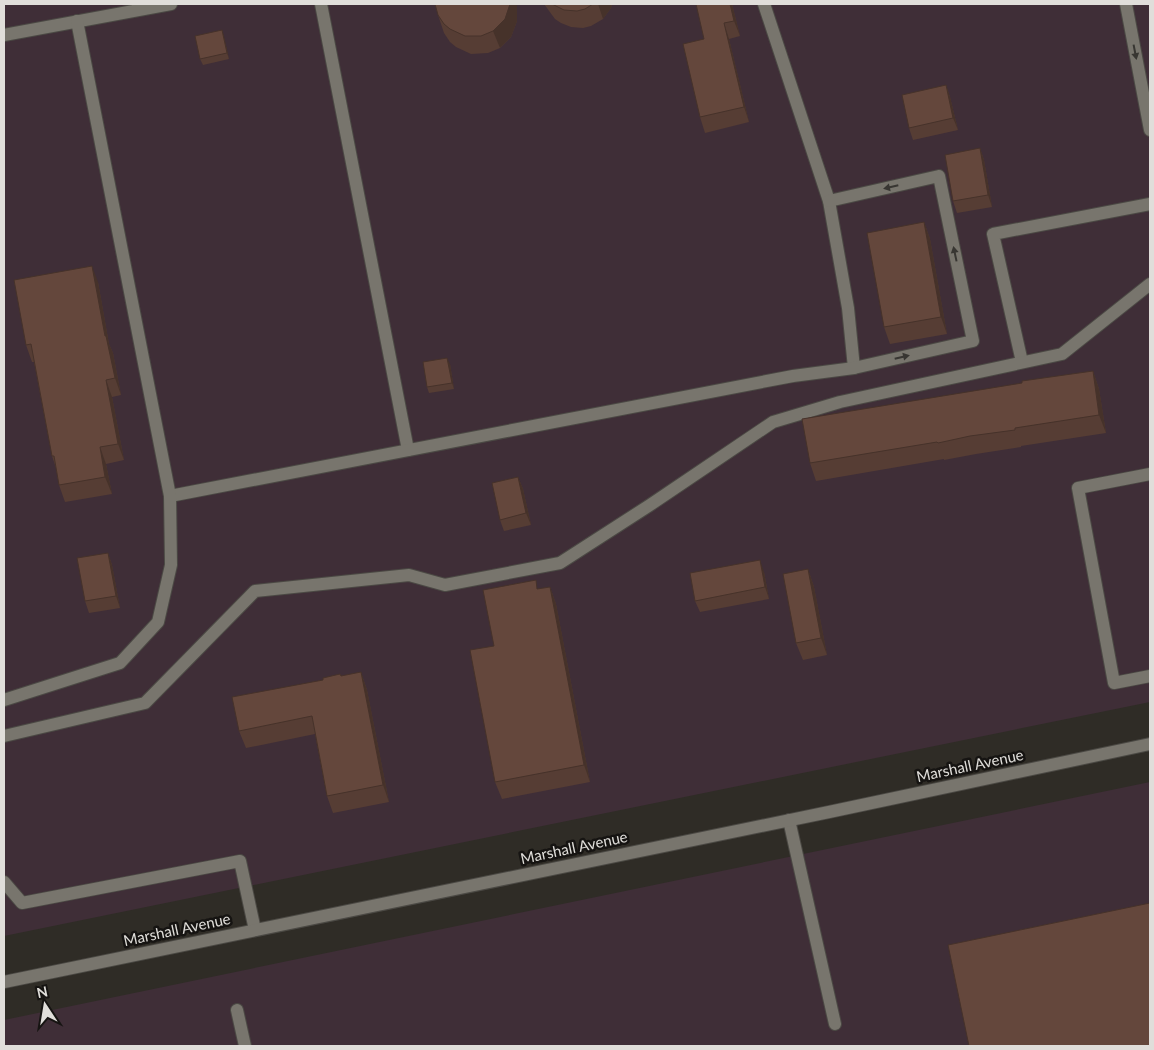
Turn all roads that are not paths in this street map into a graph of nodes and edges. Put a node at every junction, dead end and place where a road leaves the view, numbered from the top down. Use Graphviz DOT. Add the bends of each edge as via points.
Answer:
graph roads {
  1 [pos="171,4"];
  2 [pos="321,4"];
  3 [pos="764,4"];
  4 [pos="1126,4"];
  5 [pos="77,21"];
  6 [pos="4,35"];
  7 [pos="1150,130"];
  8 [pos="829,201"];
  9 [pos="1150,204"];
  10 [pos="1150,284"];
  11 [pos="1022,362"];
  12 [pos="854,368"];
  13 [pos="408,450"];
  14 [pos="1150,474"];
  15 [pos="170,496"];
  16 [pos="1150,676"];
  17 [pos="4,700"];
  18 [pos="4,736"];
  19 [pos="1150,744"];
  20 [pos="789,820"];
  21 [pos="4,882"];
  22 [pos="255,930"];
  23 [pos="4,982"];
  24 [pos="237,1010"];
  25 [pos="835,1024"];
  26 [pos="245,1046"];
  1 -- 5 [label="street"];
  2 -- 13 [label="street"];
  3 -- 8 [label="street"];
  4 -- 7 [label="street, one-way"];
  5 -- 6 [label="street"];
  5 -- 15 [label="street"];
  8 -- 12 [label="street" via="848,308"];
  12 -- 8 [label="street, one-way" via="973,341 939,176"];
  9 -- 11 [label="street" via="993,234"];
  10 -- 11 [label="street" via="1062,354"];
  11 -- 18 [label="street" via="840,402 773,422 560,563 445,585 409,575 254,591 146,703"];
  12 -- 13 [label="street" via="794,376"];
  13 -- 15 [label="street"];
  14 -- 16 [label="street" via="1078,488 1114,683"];
  15 -- 17 [label="street" via="172,565 158,622 120,663"];
  19 -- 20 [label="street, Marshall Avenue"];
  20 -- 22 [label="street, Marshall Avenue"];
  20 -- 25 [label="street"];
  21 -- 22 [label="street" via="22,903 240,861"];
  22 -- 23 [label="street, Marshall Avenue"];
  24 -- 26 [label="street"];
}
